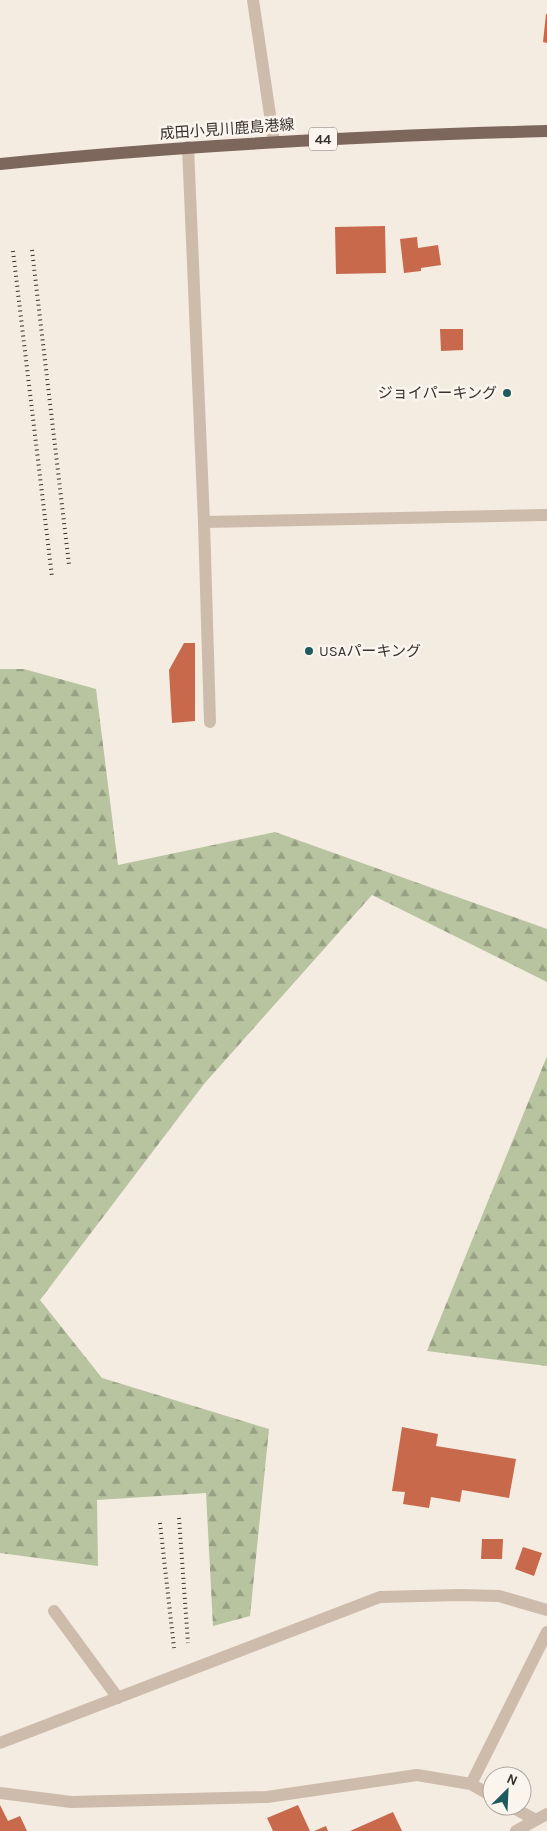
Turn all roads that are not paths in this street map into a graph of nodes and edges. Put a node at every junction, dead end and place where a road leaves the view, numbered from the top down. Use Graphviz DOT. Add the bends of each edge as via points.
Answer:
graph roads {
  1 [pos="253,0"];
  2 [pos="547,131"];
  3 [pos="274,142"];
  4 [pos="188,147"];
  5 [pos="0,164"];
  6 [pos="547,515"];
  7 [pos="204,522"];
  8 [pos="210,722"];
  9 [pos="547,1610"];
  10 [pos="54,1611"];
  11 [pos="547,1632"];
  12 [pos="118,1698"];
  13 [pos="0,1743"];
  14 [pos="471,1784"];
  15 [pos="482,1790"];
  16 [pos="0,1793"];
  17 [pos="541,1817"];
  18 [pos="516,1831"];
  1 -- 3 [label="street"];
  2 -- 3 [label="main road, 成田小見川鹿島港線 / 44"];
  3 -- 4 [label="main road, 成田小見川鹿島港線 / 44"];
  4 -- 5 [label="main road, 成田小見川鹿島港線 / 44"];
  4 -- 7 [label="street"];
  6 -- 7 [label="street"];
  7 -- 8 [label="street"];
  9 -- 12 [label="street" via="500,1596 380,1597"];
  10 -- 12 [label="street"];
  11 -- 14 [label="street"];
  12 -- 13 [label="street"];
  14 -- 15 [label="street"];
  14 -- 16 [label="street" via="417,1775 266,1797 71,1802"];
  17 -- 18 [label="street"];
}
